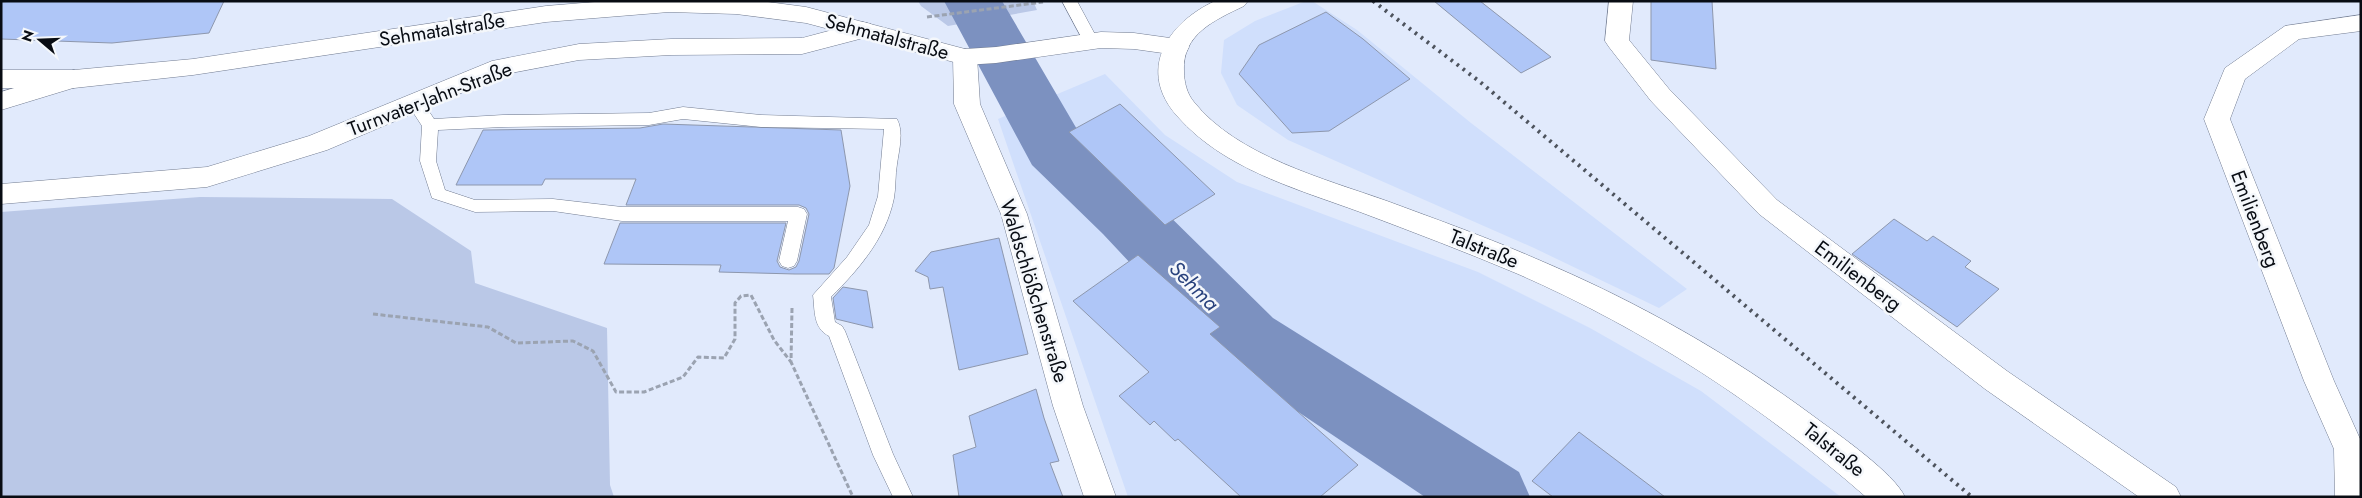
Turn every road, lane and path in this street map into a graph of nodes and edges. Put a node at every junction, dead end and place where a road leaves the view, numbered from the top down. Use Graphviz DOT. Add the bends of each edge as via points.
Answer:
graph roads {
  1 [pos="1069,1"];
  2 [pos="1236,1"];
  3 [pos="1621,1"];
  4 [pos="1036,2"];
  5 [pos="938,14"];
  6 [pos="2361,23"];
  7 [pos="863,30"];
  8 [pos="1090,40"];
  9 [pos="1177,47"];
  10 [pos="976,57"];
  11 [pos="1,79"];
  12 [pos="74,79"];
  13 [pos="1,101"];
  14 [pos="416,103"];
  15 [pos="430,125"];
  16 [pos="1,194"];
  17 [pos="788,261"];
  18 [pos="373,314"];
  19 [pos="792,362"];
  20 [pos="2355,471"];
  21 [pos="854,497"];
  22 [pos="903,497"];
  23 [pos="1100,497"];
  24 [pos="1889,497"];
  25 [pos="2165,497"];
  26 [pos="2351,497"];
  1 -- 8 [label="lane"];
  2 -- 9 [label="street, Talstraße" via="1189,27"];
  3 -- 25 [label="street, Emilienberg" via="1617,41 1660,95 1768,207 1996,380"];
  4 -- 5 [label="path"];
  6 -- 20 [label="street, Emilienberg" via="2293,32 2234,74 2217,119"];
  7 -- 10 [label="street, Sehmatalstraße"];
  7 -- 12 [label="street, Sehmatalstraße" via="806,15 736,6 669,4 546,14 193,67"];
  7 -- 14 [label="street, Turnvater-Jahn-Straße" via="802,46 671,47 579,52 501,67"];
  8 -- 9 [label="street, Sehmatalstraße" via="1131,39"];
  8 -- 10 [label="street, Sehmatalstraße"];
  9 -- 24 [label="street, Talstraße" via="1170,73 1174,91 1206,130 1227,145 1301,179 1488,249 1646,323 1704,355 1769,399 1838,451"];
  10 -- 23 [label="street, Waldschlößchenstraße" via="966,104 1014,214 1068,406"];
  11 -- 12 [label="street, Sehmatalstraße"];
  12 -- 13 [label="street"];
  14 -- 15 [label="lane"];
  14 -- 16 [label="street, Turnvater-Jahn-Straße" via="318,143 207,177"];
  15 -- 17 [label="lane" via="428,161 438,194 476,206 553,205 622,214 798,214"];
  15 -- 22 [label="lane" via="649,119 683,113 761,121 891,123 894,140 878,225 847,272 822,295 826,326 836,331 883,455"];
  17 -- 19 [label="path" via="792,278"];
  18 -- 19 [label="path" via="488,327 516,342 573,342 593,351 616,392 644,392 683,377 698,357 724,358 735,338 734,303 742,296 751,295 774,340"];
  19 -- 21 [label="path"];
  20 -- 26 [label="street, Emilienberg"];
}
